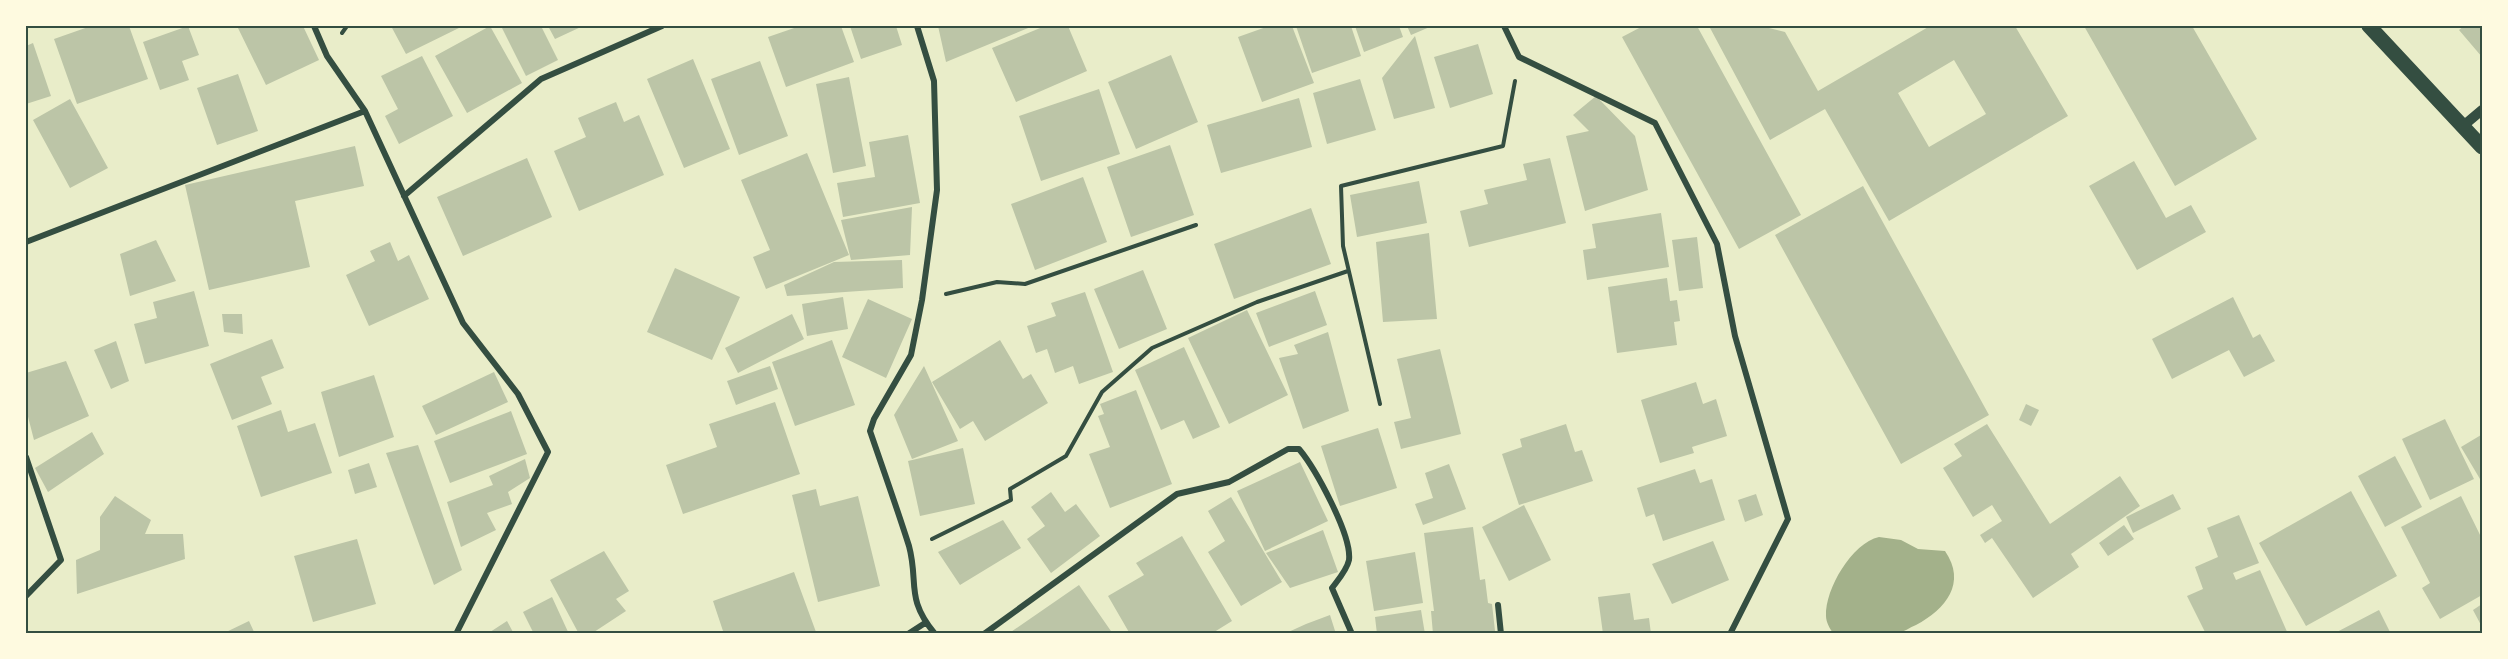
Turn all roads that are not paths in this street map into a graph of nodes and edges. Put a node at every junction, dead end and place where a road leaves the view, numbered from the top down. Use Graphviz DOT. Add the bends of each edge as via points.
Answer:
graph roads {
  1 [pos="314,26"];
  2 [pos="662,26"];
  3 [pos="917,26"];
  4 [pos="1504,26"];
  5 [pos="2368,26"];
  6 [pos="2482,110"];
  7 [pos="365,111"];
  8 [pos="2463,126"];
  9 [pos="2482,147"];
  10 [pos="404,196"];
  11 [pos="26,242"];
  12 [pos="26,457"];
  13 [pos="26,596"];
  14 [pos="1498,605"];
  15 [pos="925,623"];
  16 [pos="456,633"];
  17 [pos="908,633"];
  18 [pos="934,633"];
  19 [pos="984,633"];
  20 [pos="1352,633"];
  21 [pos="1501,633"];
  22 [pos="1730,633"];
  1 -- 7 [label="street" via="327,56"];
  2 -- 10 [label="street" via="541,80"];
  3 -- 15 [label="street" via="934,81 937,190 911,355 870,431 910,549 914,599"];
  4 -- 22 [label="street" via="1520,57 1654,123 1717,244 1735,336 1788,519"];
  5 -- 8 [label="main road"];
  6 -- 8 [label="street"];
  7 -- 10 [label="street"];
  7 -- 11 [label="street"];
  8 -- 9 [label="main road"];
  10 -- 16 [label="street" via="463,323 518,394 548,452"];
  12 -- 13 [label="street" via="61,560"];
  14 -- 21 [label="street"];
  15 -- 17 [label="street"];
  15 -- 18 [label="street"];
  19 -- 20 [label="street" via="1177,494 1229,482 1288,449 1299,449 1310,462 1341,522 1349,560 1332,588"];
}
